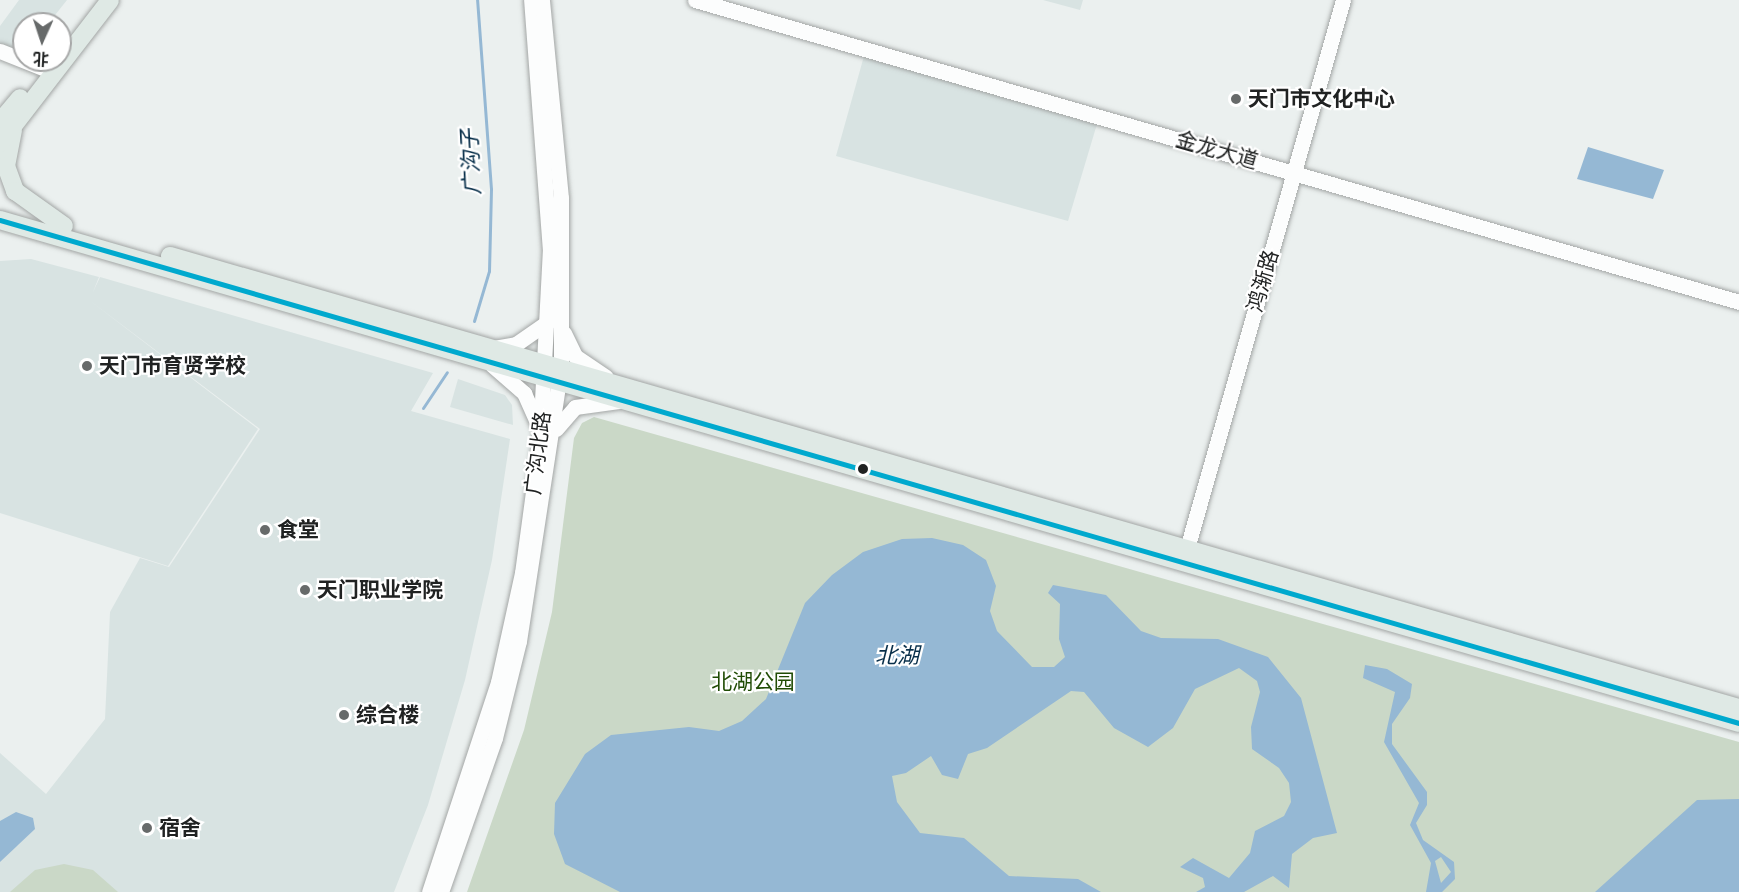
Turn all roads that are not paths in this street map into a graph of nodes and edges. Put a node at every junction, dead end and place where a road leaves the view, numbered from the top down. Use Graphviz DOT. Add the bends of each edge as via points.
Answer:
graph roads {
  1 [pos="98,0"];
  2 [pos="110,0"];
  3 [pos="531,0"];
  4 [pos="542,0"];
  5 [pos="695,0"];
  6 [pos="1342,0"];
  7 [pos="72,34"];
  8 [pos="42,72"];
  9 [pos="4,122"];
  10 [pos="0,143"];
  11 [pos="1294,172"];
  12 [pos="0,208"];
  13 [pos="0,220"];
  14 [pos="60,231"];
  15 [pos="0,234"];
  16 [pos="1739,302"];
  17 [pos="555,322"];
  18 [pos="489,355"];
  19 [pos="553,373"];
  20 [pos="623,394"];
  21 [pos="546,440"];
  22 [pos="1185,555"];
  23 [pos="1739,708"];
  24 [pos="1739,723"];
  25 [pos="429,892"];
  26 [pos="441,892"];
  1 -- 7 [label="main road"];
  2 -- 9 [label="main road"];
  3 -- 17 [label="street, 广沟北路" via="547,159"];
  4 -- 17 [label="street, 广沟北路" via="561,198"];
  5 -- 11 [label="street, 金龙大道"];
  6 -- 11 [label="street, 鸿渐路"];
  8 -- 9 [label="main road"];
  9 -- 10 [label="main road"];
  9 -- 14 [label="main road" via="8,178 23,201"];
  11 -- 16 [label="street, 金龙大道"];
  11 -- 22 [label="street, 鸿渐路"];
  12 -- 14 [label="main road"];
  13 -- 14 [label="main road"];
  14 -- 15 [label="main road"];
  14 -- 18 [label="main road"];
  17 -- 18 [label="street"];
  17 -- 19 [label="street, 广沟北路"];
  17 -- 20 [label="street" via="575,356"];
  18 -- 19 [label="main road"];
  18 -- 21 [label="street" via="530,402"];
  19 -- 20 [label="main road"];
  19 -- 21 [label="street, 广沟北路"];
  20 -- 21 [label="street" via="575,407"];
  20 -- 22 [label="main road"];
  21 -- 25 [label="street, 广沟北路" via="498,682"];
  21 -- 26 [label="street, 广沟北路" via="530,592 506,699"];
  22 -- 23 [label="main road"];
  22 -- 24 [label="main road"];
}
